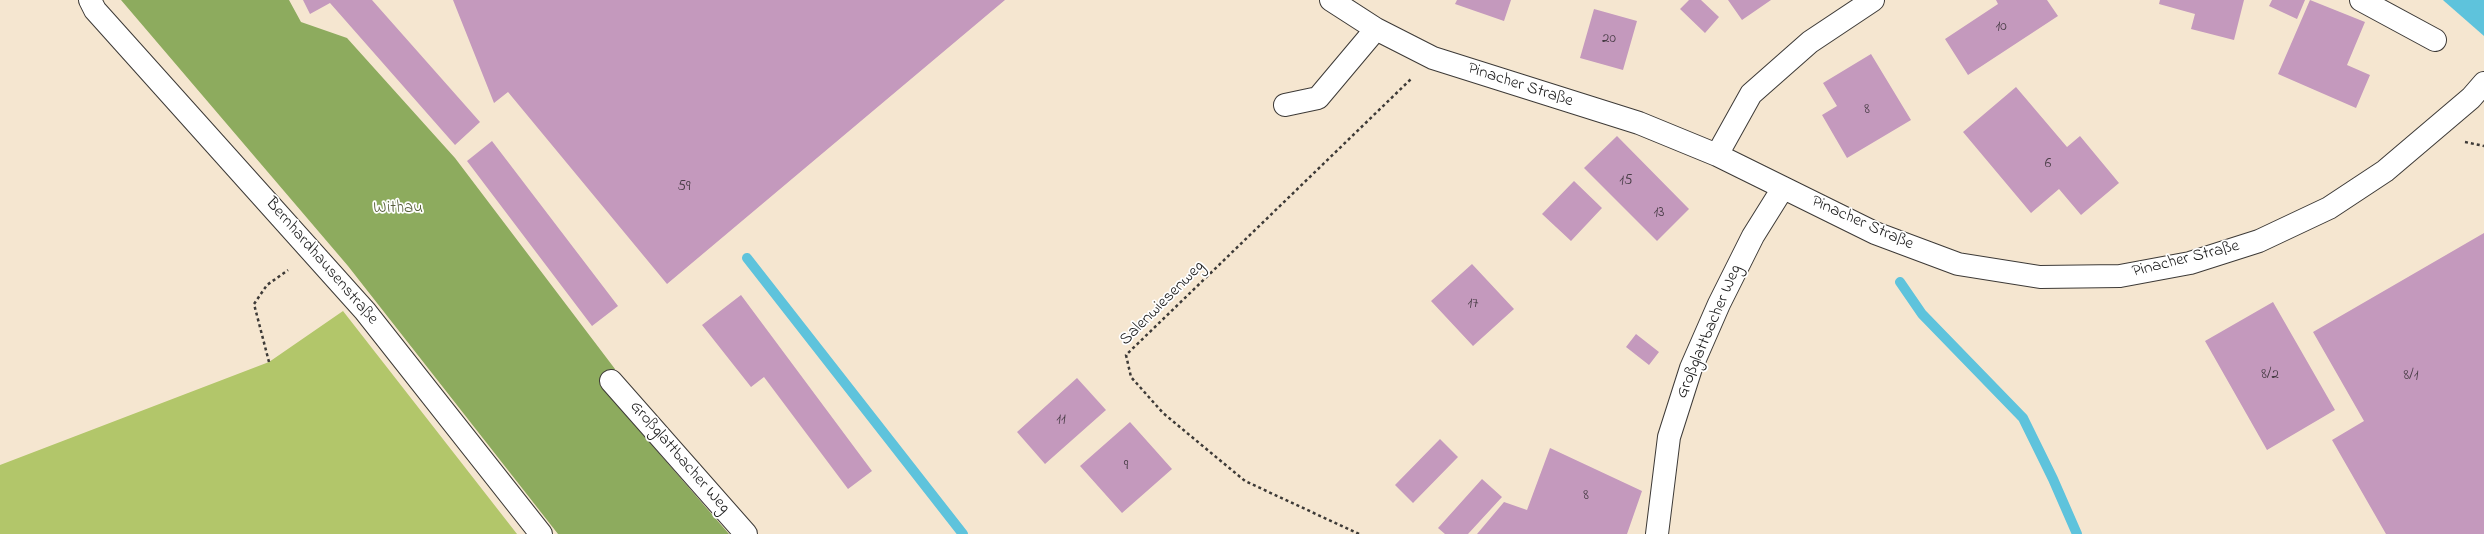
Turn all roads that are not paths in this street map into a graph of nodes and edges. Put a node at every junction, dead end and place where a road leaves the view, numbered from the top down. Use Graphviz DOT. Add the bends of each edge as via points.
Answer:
graph roads {
  1 [pos="90,0"];
  2 [pos="1331,0"];
  3 [pos="1873,0"];
  4 [pos="2361,0"];
  5 [pos="1376,29"];
  6 [pos="2435,40"];
  7 [pos="2478,90"];
  8 [pos="1285,105"];
  9 [pos="1717,155"];
  10 [pos="1783,188"];
  11 [pos="611,381"];
  12 [pos="541,534"];
  13 [pos="746,534"];
  14 [pos="1657,534"];
  1 -- 12 [label="street, Bernhardhausenstraße" via="95,10 365,311"];
  2 -- 5 [label="street, Pinacher Straße"];
  3 -- 9 [label="street" via="1810,42 1751,94"];
  4 -- 6 [label="street"];
  5 -- 8 [label="street" via="1318,98"];
  5 -- 9 [label="street, Pinacher Straße" via="1433,58 1639,123"];
  7 -- 10 [label="street, Pinacher Straße" via="2385,171 2329,208 2259,241 2190,263 2120,276 2040,277 1958,264 1875,233"];
  9 -- 10 [label="street, Pinacher Straße"];
  10 -- 14 [label="street, Großglattbacher Weg" via="1753,236 1691,368 1668,437"];
  11 -- 13 [label="street, Großglattbacher Weg"];
}
